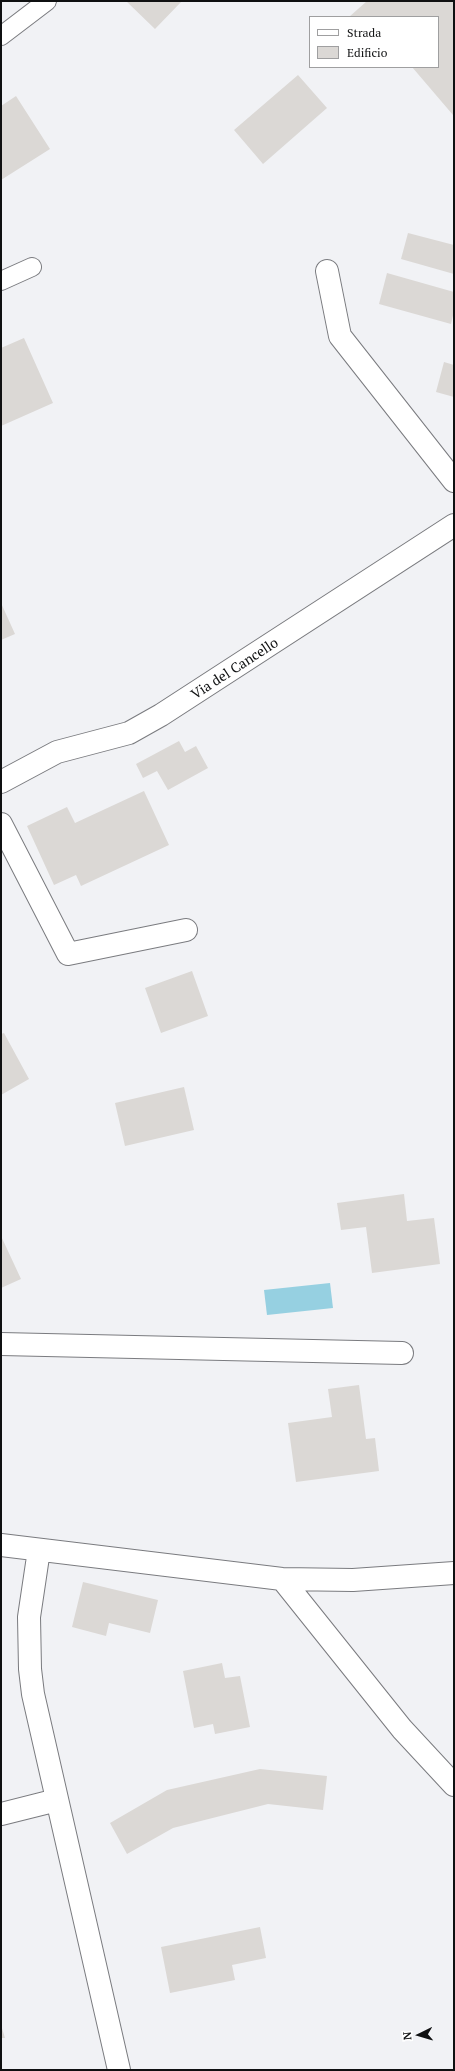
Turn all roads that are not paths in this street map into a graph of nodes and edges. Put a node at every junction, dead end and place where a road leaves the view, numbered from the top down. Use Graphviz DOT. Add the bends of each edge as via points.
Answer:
graph roads {
  1 [pos="47,1"];
  2 [pos="1,36"];
  3 [pos="32,267"];
  4 [pos="328,271"];
  5 [pos="1,281"];
  6 [pos="454,480"];
  7 [pos="454,525"];
  8 [pos="1,782"];
  9 [pos="1,824"];
  10 [pos="186,930"];
  11 [pos="1,1344"];
  12 [pos="402,1353"];
  13 [pos="1,1545"];
  14 [pos="39,1550"];
  15 [pos="454,1573"];
  16 [pos="282,1579"];
  17 [pos="454,1785"];
  18 [pos="57,1800"];
  19 [pos="1,1814"];
  20 [pos="119,2070"];
  1 -- 2 [label="lane"];
  3 -- 5 [label="lane"];
  4 -- 6 [label="street" via="340,336"];
  7 -- 8 [label="street, Via del Cancello" via="161,715 129,733 57,752"];
  9 -- 10 [label="street" via="68,954"];
  11 -- 12 [label="street"];
  13 -- 14 [label="street"];
  14 -- 16 [label="street"];
  14 -- 18 [label="street" via="30,1607 30,1669 35,1705"];
  15 -- 16 [label="street" via="353,1580"];
  16 -- 17 [label="street" via="402,1729"];
  18 -- 19 [label="street"];
  18 -- 20 [label="street"];
}
